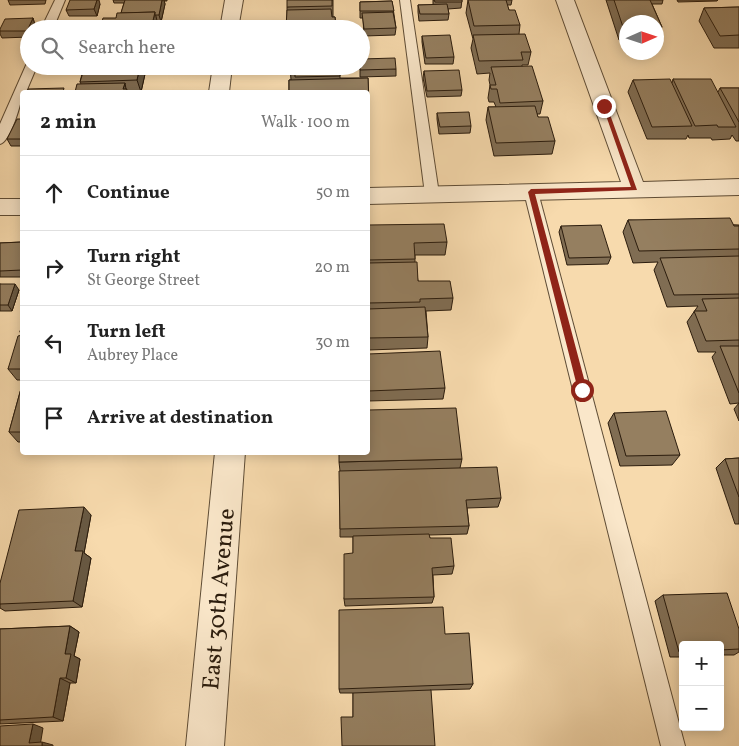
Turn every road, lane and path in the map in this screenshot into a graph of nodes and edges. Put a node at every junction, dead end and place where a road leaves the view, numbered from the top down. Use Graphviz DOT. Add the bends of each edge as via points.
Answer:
graph roads {
  1 [pos="60,0"];
  2 [pos="234,0"];
  3 [pos="405,0"];
  4 [pos="565,0"];
  5 [pos="51,20"];
  6 [pos="231,20"];
  7 [pos="27,75"];
  8 [pos="222,75"];
  9 [pos="21,90"];
  10 [pos="219,90"];
  11 [pos="20,92"];
  12 [pos="0,140"];
  13 [pos="739,187"];
  14 [pos="635,189"];
  15 [pos="531,192"];
  16 [pos="432,194"];
  17 [pos="370,196"];
  18 [pos="20,206"];
  19 [pos="0,207"];
  20 [pos="230,455"];
  21 [pos="206,746"];
  22 [pos="673,746"];
  1 -- 5 [label="lane"];
  2 -- 6 [label="street"];
  3 -- 16 [label="lane"];
  4 -- 14 [label="street"];
  7 -- 9 [label="lane"];
  8 -- 10 [label="street"];
  11 -- 12 [label="lane"];
  13 -- 14 [label="street"];
  14 -- 15 [label="street"];
  15 -- 16 [label="street"];
  15 -- 22 [label="lane"];
  16 -- 17 [label="street"];
  18 -- 19 [label="street"];
  20 -- 21 [label="street, East 30th Avenue"];
}
